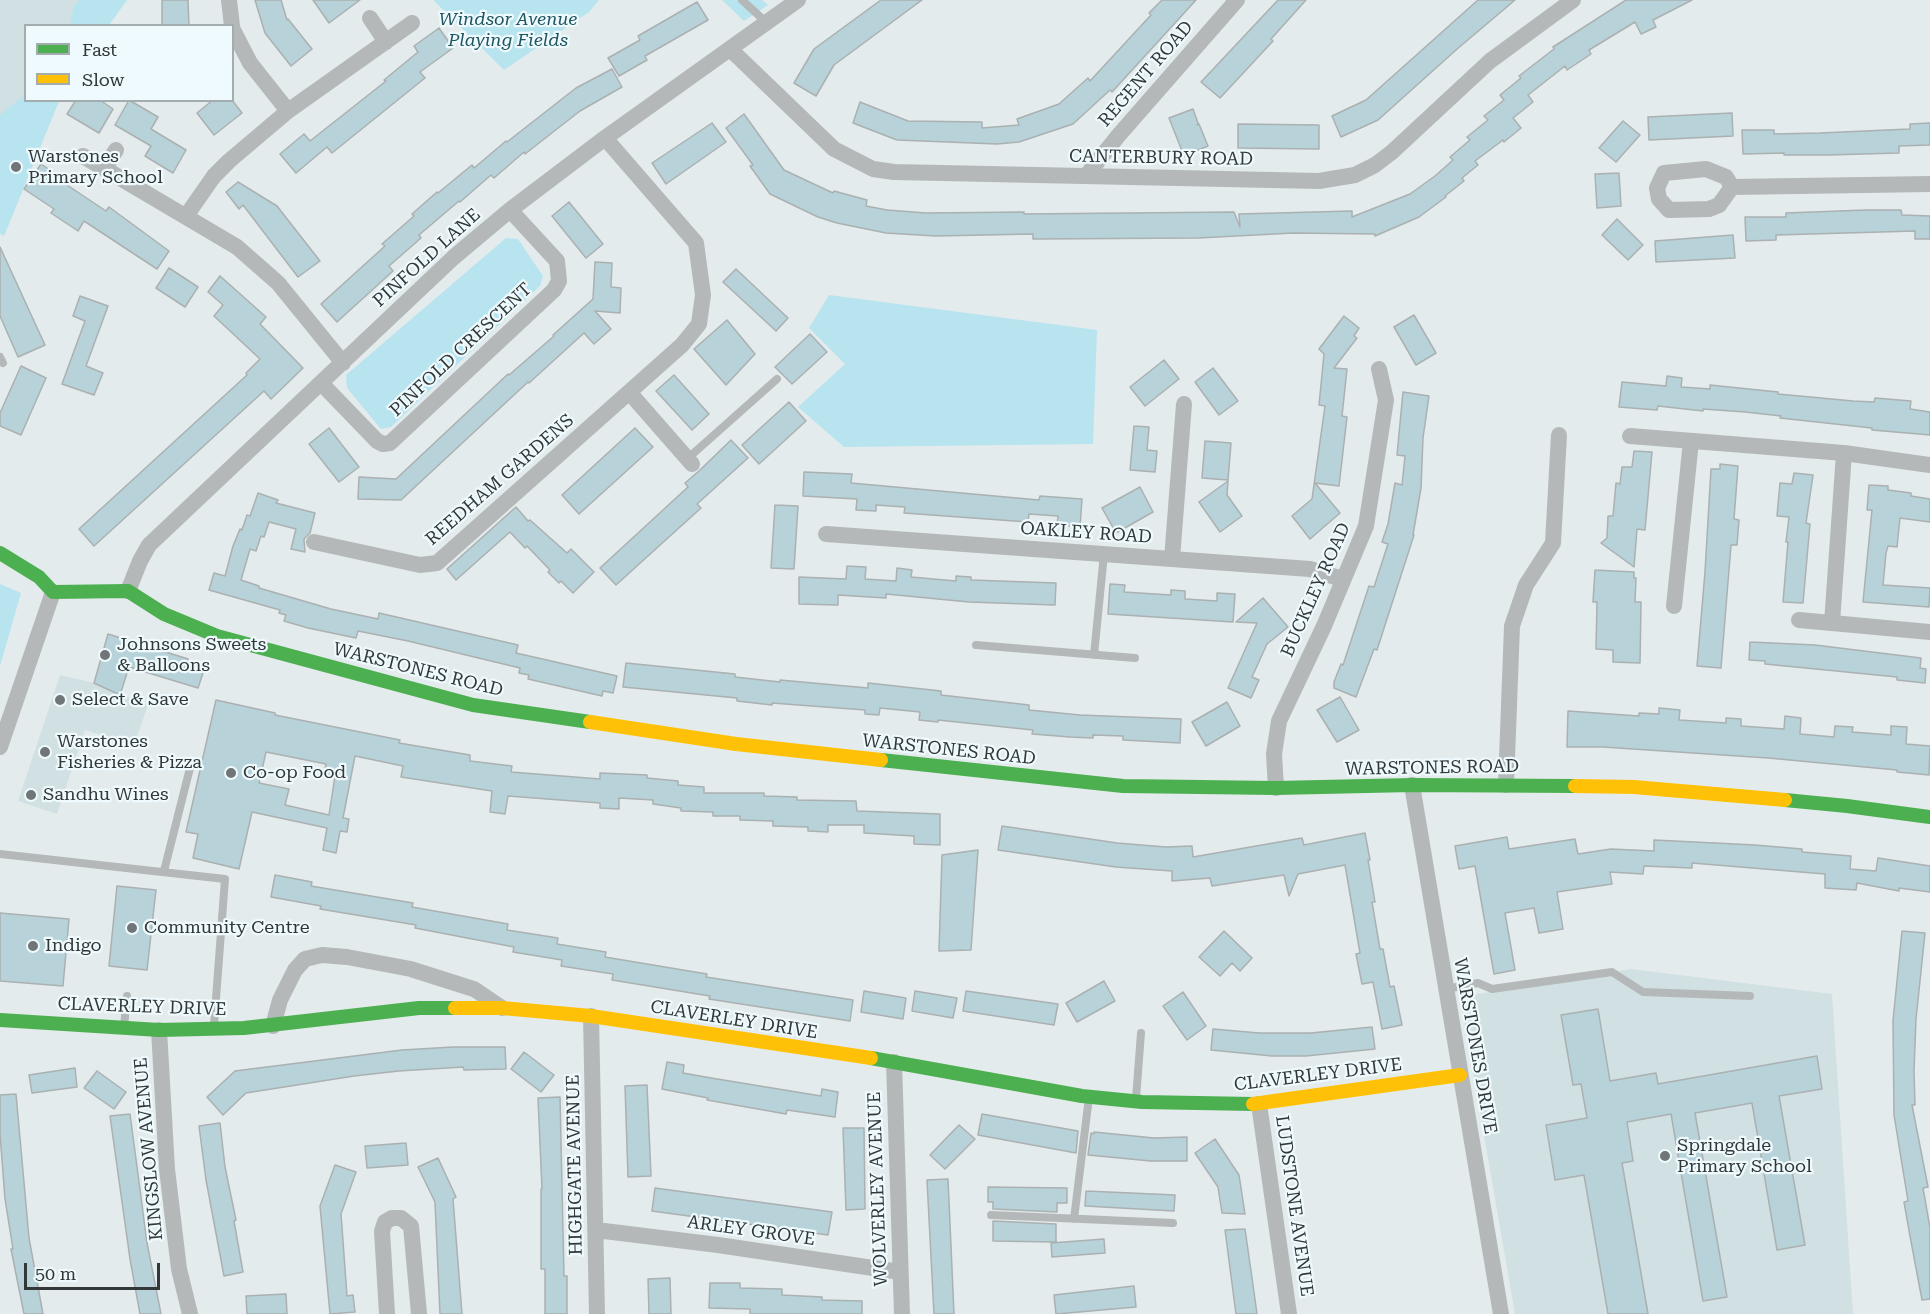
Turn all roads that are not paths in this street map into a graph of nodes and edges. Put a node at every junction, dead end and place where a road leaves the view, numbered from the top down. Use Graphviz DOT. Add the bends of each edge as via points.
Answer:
graph roads {
  1 [pos="229,0"];
  2 [pos="742,0"];
  3 [pos="798,0"];
  4 [pos="1237,0"];
  5 [pos="1573,0"];
  6 [pos="370,18"];
  7 [pos="412,23"];
  8 [pos="767,23"];
  9 [pos="232,24"];
  10 [pos="234,31"];
  11 [pos="386,42"];
  12 [pos="730,49"];
  13 [pos="288,111"];
  14 [pos="605,138"];
  15 [pos="116,150"];
  16 [pos="83,156"];
  17 [pos="105,168"];
  18 [pos="1086,176"];
  19 [pos="1930,184"];
  20 [pos="1732,187"];
  21 [pos="510,210"];
  22 [pos="186,216"];
  23 [pos="343,363"];
  24 [pos="1379,369"];
  25 [pos="777,379"];
  26 [pos="321,383"];
  27 [pos="629,392"];
  28 [pos="1184,404"];
  29 [pos="1559,435"];
  30 [pos="1630,436"];
  31 [pos="1691,441"];
  32 [pos="1844,453"];
  33 [pos="690,462"];
  34 [pos="1930,465"];
  35 [pos="826,534"];
  36 [pos="314,542"];
  37 [pos="0,553"];
  38 [pos="1104,554"];
  39 [pos="1172,559"];
  40 [pos="1342,579"];
  41 [pos="128,591"];
  42 [pos="53,592"];
  43 [pos="1674,606"];
  44 [pos="1799,620"];
  45 [pos="1832,623"];
  46 [pos="1930,632"];
  47 [pos="976,645"];
  48 [pos="1094,655"];
  49 [pos="1135,658"];
  50 [pos="0,747"];
  51 [pos="191,764"];
  52 [pos="1412,785"];
  53 [pos="1506,785"];
  54 [pos="1276,788"];
  55 [pos="1930,817"];
  56 [pos="0,854"];
  57 [pos="164,872"];
  58 [pos="1446,990"];
  59 [pos="127,996"];
  60 [pos="1750,996"];
  61 [pos="502,1008"];
  62 [pos="591,1016"];
  63 [pos="0,1020"];
  64 [pos="273,1026"];
  65 [pos="124,1028"];
  66 [pos="214,1029"];
  67 [pos="159,1030"];
  68 [pos="1142,1033"];
  69 [pos="894,1062"];
  70 [pos="1460,1075"];
  71 [pos="1089,1096"];
  72 [pos="1135,1102"];
  73 [pos="1259,1104"];
  74 [pos="991,1215"];
  75 [pos="1074,1219"];
  76 [pos="1173,1223"];
  77 [pos="596,1230"];
  78 [pos="900,1272"];
  79 [pos="188,1307"];
  80 [pos="387,1314"];
  81 [pos="418,1314"];
  82 [pos="597,1314"];
  83 [pos="902,1314"];
  84 [pos="1289,1314"];
  85 [pos="1501,1314"];
  1 -- 9 [label="street"];
  2 -- 8 [label="lane"];
  3 -- 8 [label="street, PINFOLD LANE"];
  4 -- 18 [label="street, REGENT ROAD"];
  5 -- 18 [label="street, CANTERBURY ROAD" via="1490,61 1392,152 1355,175 1319,181"];
  6 -- 11 [label="street"];
  7 -- 11 [label="street"];
  8 -- 12 [label="street, PINFOLD LANE"];
  10 -- 13 [label="street" via="250,63"];
  11 -- 13 [label="street"];
  12 -- 14 [label="street, PINFOLD LANE"];
  12 -- 18 [label="street, CANTERBURY ROAD" via="834,149 873,169"];
  13 -- 22 [label="street" via="221,169"];
  14 -- 21 [label="street, PINFOLD LANE"];
  14 -- 27 [label="street, REEDHAM GARDENS" via="696,243 704,295 699,324 682,345"];
  15 -- 17 [label="street"];
  16 -- 17 [label="street"];
  17 -- 22 [label="street"];
  19 -- 20 [label="street"];
  21 -- 23 [label="street, PINFOLD LANE" via="454,257"];
  21 -- 26 [label="street, PINFOLD CRESCENT" via="557,261 559,281 554,290 390,443 377,441"];
  22 -- 23 [label="street" via="260,265"];
  23 -- 26 [label="street, PINFOLD LANE"];
  24 -- 40 [label="street, BUCKLEY ROAD" via="1386,400 1366,526"];
  25 -- 33 [label="lane"];
  26 -- 41 [label="street, PINFOLD LANE" via="149,545"];
  27 -- 33 [label="street"];
  27 -- 36 [label="street, REEDHAM GARDENS" via="437,563 420,565"];
  28 -- 39 [label="street"];
  29 -- 53 [label="street" via="1553,543 1526,585 1512,626"];
  30 -- 31 [label="street"];
  31 -- 32 [label="street"];
  31 -- 43 [label="street"];
  32 -- 34 [label="street"];
  32 -- 45 [label="street"];
  35 -- 38 [label="street, OAKLEY ROAD"];
  37 -- 42 [label="street" via="39,577"];
  38 -- 39 [label="street, OAKLEY ROAD"];
  38 -- 48 [label="lane"];
  39 -- 40 [label="street, OAKLEY ROAD" via="1310,569"];
  40 -- 54 [label="street, BUCKLEY ROAD" via="1279,721 1274,754"];
  41 -- 42 [label="street"];
  41 -- 54 [label="street, WARSTONES ROAD" via="164,614 217,636 473,705 736,744 918,765 1123,786"];
  42 -- 50 [label="street"];
  44 -- 45 [label="street"];
  45 -- 46 [label="street"];
  47 -- 48 [label="lane"];
  48 -- 49 [label="lane"];
  51 -- 57 [label="lane"];
  52 -- 53 [label="street, WARSTONES ROAD"];
  52 -- 54 [label="street, WARSTONES ROAD"];
  52 -- 58 [label="street, WARSTONES DRIVE"];
  53 -- 55 [label="street, WARSTONES ROAD" via="1634,787"];
  56 -- 57 [label="lane"];
  57 -- 66 [label="lane" via="225,879"];
  58 -- 60 [label="lane" via="1478,983 1492,989 1612,972 1643,992"];
  58 -- 70 [label="street, WARSTONES DRIVE"];
  59 -- 65 [label="lane"];
  61 -- 62 [label="street, CLAVERLEY DRIVE"];
  61 -- 64 [label="street, CLAVERLEY DRIVE" via="419,1008"];
  61 -- 64 [label="street" via="474,989 411,969 322,955 304,959 295,970"];
  62 -- 69 [label="street, CLAVERLEY DRIVE"];
  62 -- 77 [label="street, HIGHGATE AVENUE"];
  63 -- 65 [label="street, CLAVERLEY DRIVE"];
  64 -- 66 [label="street, CLAVERLEY DRIVE"];
  65 -- 67 [label="street, CLAVERLEY DRIVE"];
  66 -- 67 [label="street, CLAVERLEY DRIVE"];
  67 -- 79 [label="street, KINGSLOW AVENUE" via="167,1169 179,1269"];
  68 -- 72 [label="lane"];
  69 -- 71 [label="street, CLAVERLEY DRIVE"];
  69 -- 78 [label="street, WOLVERLEY AVENUE"];
  70 -- 73 [label="street, CLAVERLEY DRIVE"];
  70 -- 85 [label="street, WARSTONES DRIVE"];
  71 -- 72 [label="street, CLAVERLEY DRIVE"];
  71 -- 75 [label="lane"];
  72 -- 73 [label="street, CLAVERLEY DRIVE"];
  73 -- 84 [label="street, LUDSTONE AVENUE"];
  74 -- 75 [label="lane"];
  75 -- 76 [label="lane"];
  77 -- 78 [label="street, ARLEY GROVE"];
  77 -- 82 [label="street, HIGHGATE AVENUE"];
  78 -- 83 [label="street, WOLVERLEY AVENUE"];
  80 -- 81 [label="street" via="382,1231 385,1222 392,1218 401,1218 411,1226"];
}
